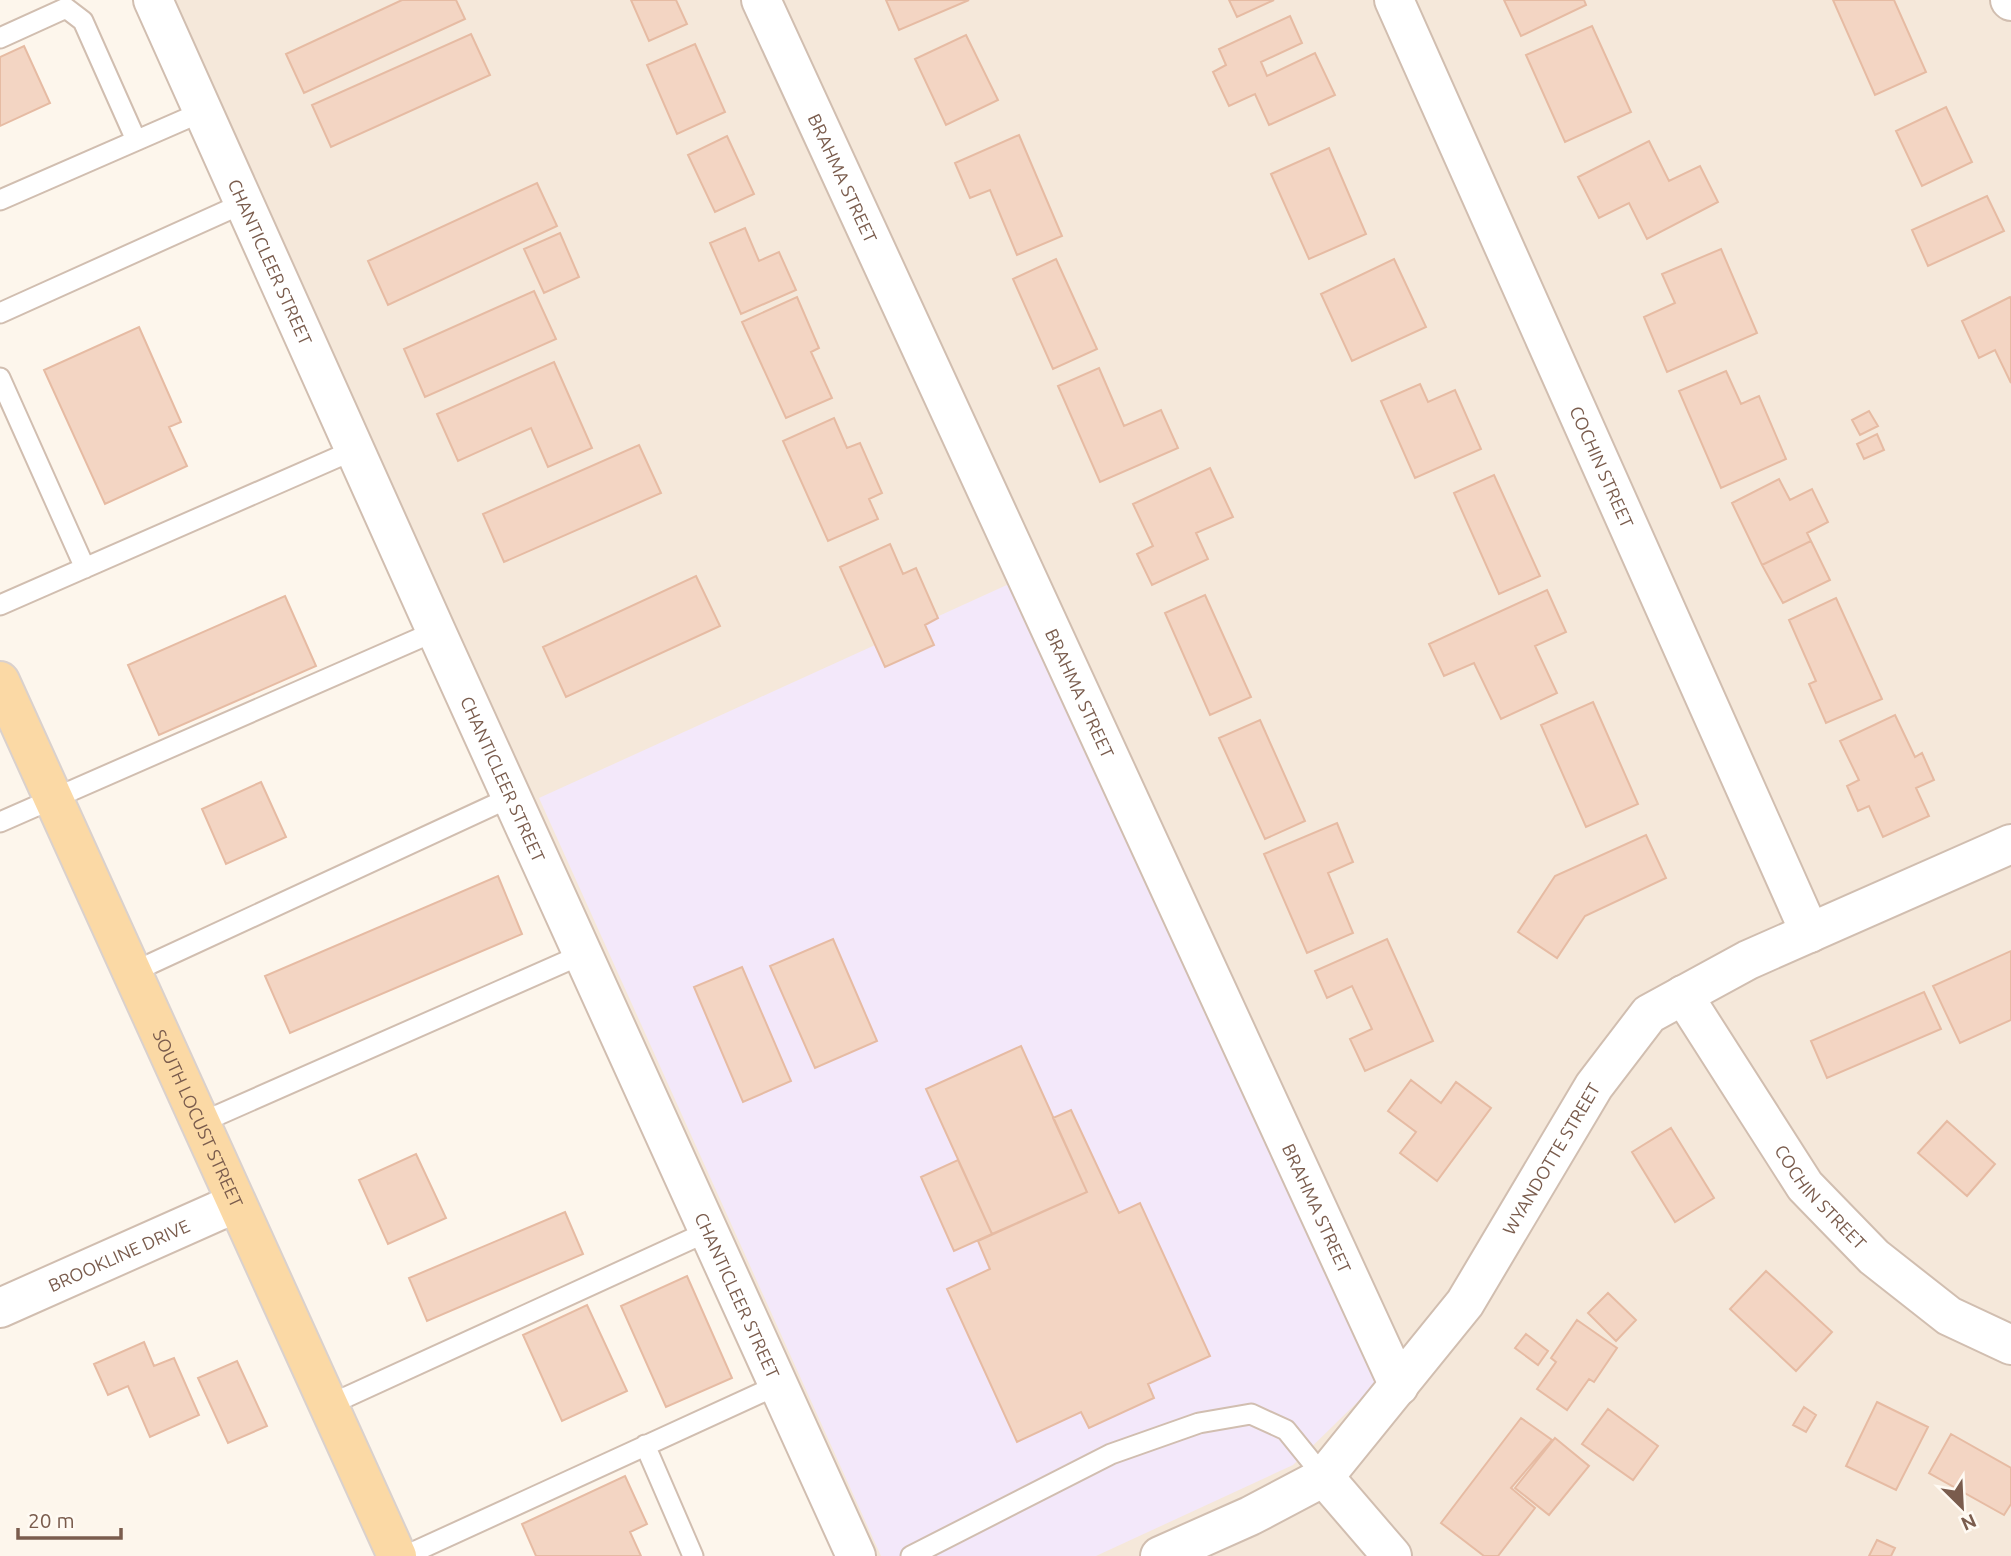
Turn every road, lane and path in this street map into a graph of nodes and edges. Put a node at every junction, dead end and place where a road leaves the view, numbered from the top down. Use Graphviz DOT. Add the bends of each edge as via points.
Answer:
graph roads {
  1 [pos="153,0"];
  2 [pos="761,0"];
  3 [pos="1394,0"];
  4 [pos="0,38"];
  5 [pos="204,110"];
  6 [pos="136,140"];
  7 [pos="0,200"];
  8 [pos="244,203"];
  9 [pos="0,313"];
  10 [pos="0,378"];
  11 [pos="354,450"];
  12 [pos="85,568"];
  13 [pos="0,605"];
  14 [pos="436,631"];
  15 [pos="0,681"];
  16 [pos="52,797"];
  17 [pos="511,797"];
  18 [pos="0,822"];
  19 [pos="2011,844"];
  20 [pos="1810,933"];
  21 [pos="583,954"];
  22 [pos="133,972"];
  23 [pos="1683,995"];
  24 [pos="200,1123"];
  25 [pos="236,1203"];
  26 [pos="709,1231"];
  27 [pos="0,1308"];
  28 [pos="2011,1345"];
  29 [pos="778,1385"];
  30 [pos="1399,1386"];
  31 [pos="329,1405"];
  32 [pos="645,1445"];
  33 [pos="1324,1476"];
  34 [pos="397,1556"];
  35 [pos="405,1556"];
  36 [pos="693,1556"];
  37 [pos="856,1556"];
  38 [pos="911,1556"];
  39 [pos="1160,1556"];
  40 [pos="1392,1556"];
  1 -- 5 [label="street, CHANTICLEER STREET"];
  2 -- 30 [label="street, BRAHMA STREET"];
  3 -- 20 [label="street, COCHIN STREET"];
  4 -- 6 [label="lane" via="66,8 83,21"];
  5 -- 6 [label="lane"];
  5 -- 8 [label="street, CHANTICLEER STREET"];
  6 -- 7 [label="lane"];
  8 -- 9 [label="lane"];
  8 -- 11 [label="street, CHANTICLEER STREET"];
  10 -- 12 [label="lane"];
  11 -- 12 [label="lane"];
  11 -- 14 [label="street, CHANTICLEER STREET"];
  12 -- 13 [label="lane"];
  14 -- 16 [label="lane"];
  14 -- 17 [label="street, CHANTICLEER STREET"];
  15 -- 16 [label="main road, SOUTH LOCUST STREET"];
  16 -- 18 [label="lane"];
  16 -- 22 [label="main road, SOUTH LOCUST STREET"];
  17 -- 21 [label="street, CHANTICLEER STREET"];
  17 -- 22 [label="lane"];
  19 -- 20 [label="street, WYANDOTTE STREET"];
  20 -- 23 [label="street, WYANDOTTE STREET"];
  21 -- 24 [label="lane"];
  21 -- 26 [label="street, CHANTICLEER STREET"];
  22 -- 24 [label="main road, SOUTH LOCUST STREET"];
  23 -- 28 [label="street, COCHIN STREET" via="1805,1186 1874,1257 1949,1315"];
  23 -- 30 [label="street, WYANDOTTE STREET" via="1649,1014 1594,1086 1465,1303"];
  24 -- 25 [label="main road, SOUTH LOCUST STREET"];
  25 -- 27 [label="street, BROOKLINE DRIVE"];
  25 -- 31 [label="main road, SOUTH LOCUST STREET"];
  26 -- 29 [label="street, CHANTICLEER STREET"];
  26 -- 31 [label="lane"];
  29 -- 32 [label="lane"];
  29 -- 37 [label="street, CHANTICLEER STREET"];
  30 -- 33 [label="street, WYANDOTTE STREET"];
  31 -- 34 [label="main road, SOUTH LOCUST STREET"];
  32 -- 35 [label="lane"];
  32 -- 36 [label="lane"];
  33 -- 38 [label="lane" via="1286,1430 1251,1414 1199,1423 1111,1454"];
  33 -- 39 [label="street, WYANDOTTE STREET" via="1250,1516"];
  33 -- 40 [label="street"];
}
